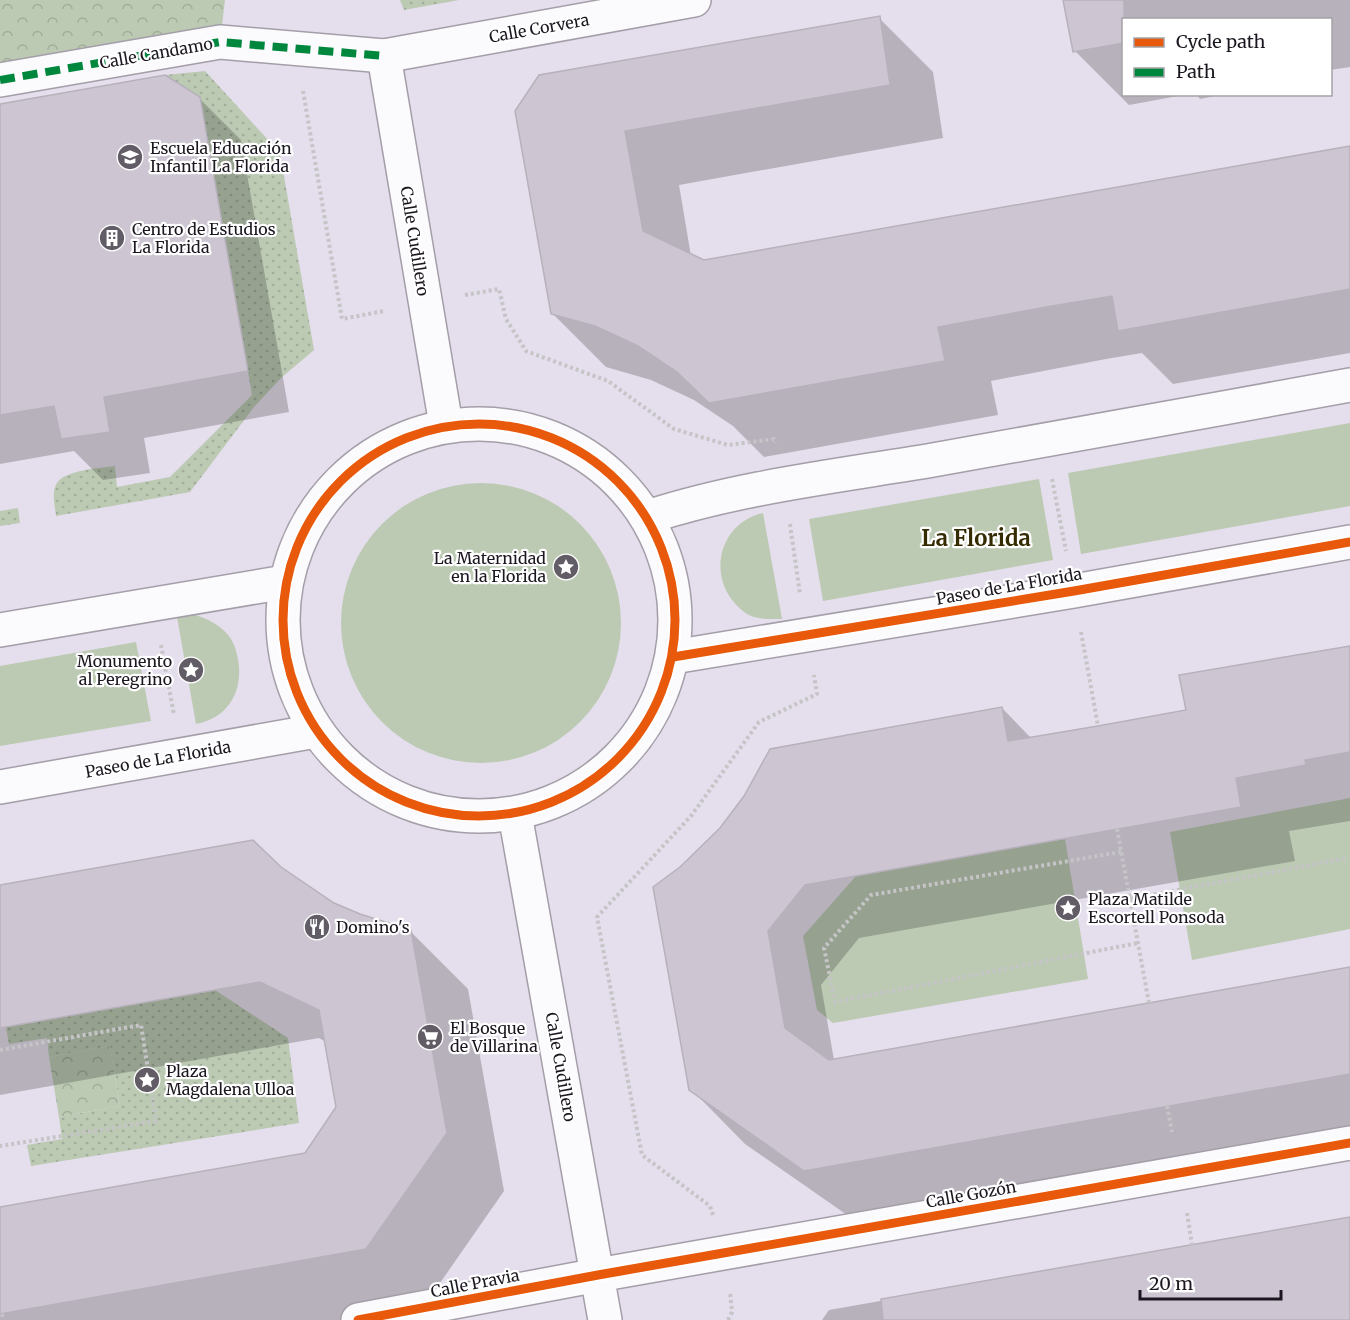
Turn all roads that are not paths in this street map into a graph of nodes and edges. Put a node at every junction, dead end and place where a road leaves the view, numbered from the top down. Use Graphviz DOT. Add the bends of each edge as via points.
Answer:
graph roads {
  1 [pos="694,0"];
  2 [pos="384,56"];
  3 [pos="0,80"];
  4 [pos="1350,385"];
  5 [pos="446,425"];
  6 [pos="648,518"];
  7 [pos="1350,542"];
  8 [pos="285,582"];
  9 [pos="0,630"];
  10 [pos="673,657"];
  11 [pos="316,731"];
  12 [pos="0,787"];
  13 [pos="515,814"];
  14 [pos="1350,1143"];
  15 [pos="598,1275"];
  16 [pos="358,1320"];
  17 [pos="605,1320"];
  1 -- 2 [label="street, Calle Corvera"];
  2 -- 3 [label="street, Calle Candamo" via="220,42"];
  2 -- 5 [label="street, Calle Cudillero"];
  4 -- 6 [label="street" via="784,485 690,503"];
  5 -- 6 [label="street" via="524,428 595,460"];
  5 -- 8 [label="street" via="389,444 341,478 305,525"];
  6 -- 10 [label="street" via="674,585"];
  7 -- 10 [label="street, Paseo de La Florida"];
  8 -- 9 [label="street"];
  8 -- 11 [label="street" via="285,660"];
  10 -- 13 [label="street" via="653,713 618,760 571,794"];
  11 -- 12 [label="street, Paseo de La Florida"];
  11 -- 13 [label="street" via="369,784 440,813"];
  13 -- 15 [label="street, Calle Cudillero"];
  14 -- 15 [label="street, Calle Gozón"];
  15 -- 16 [label="street, Calle Pravia"];
  15 -- 17 [label="street, Calle Cudillero"];
}
